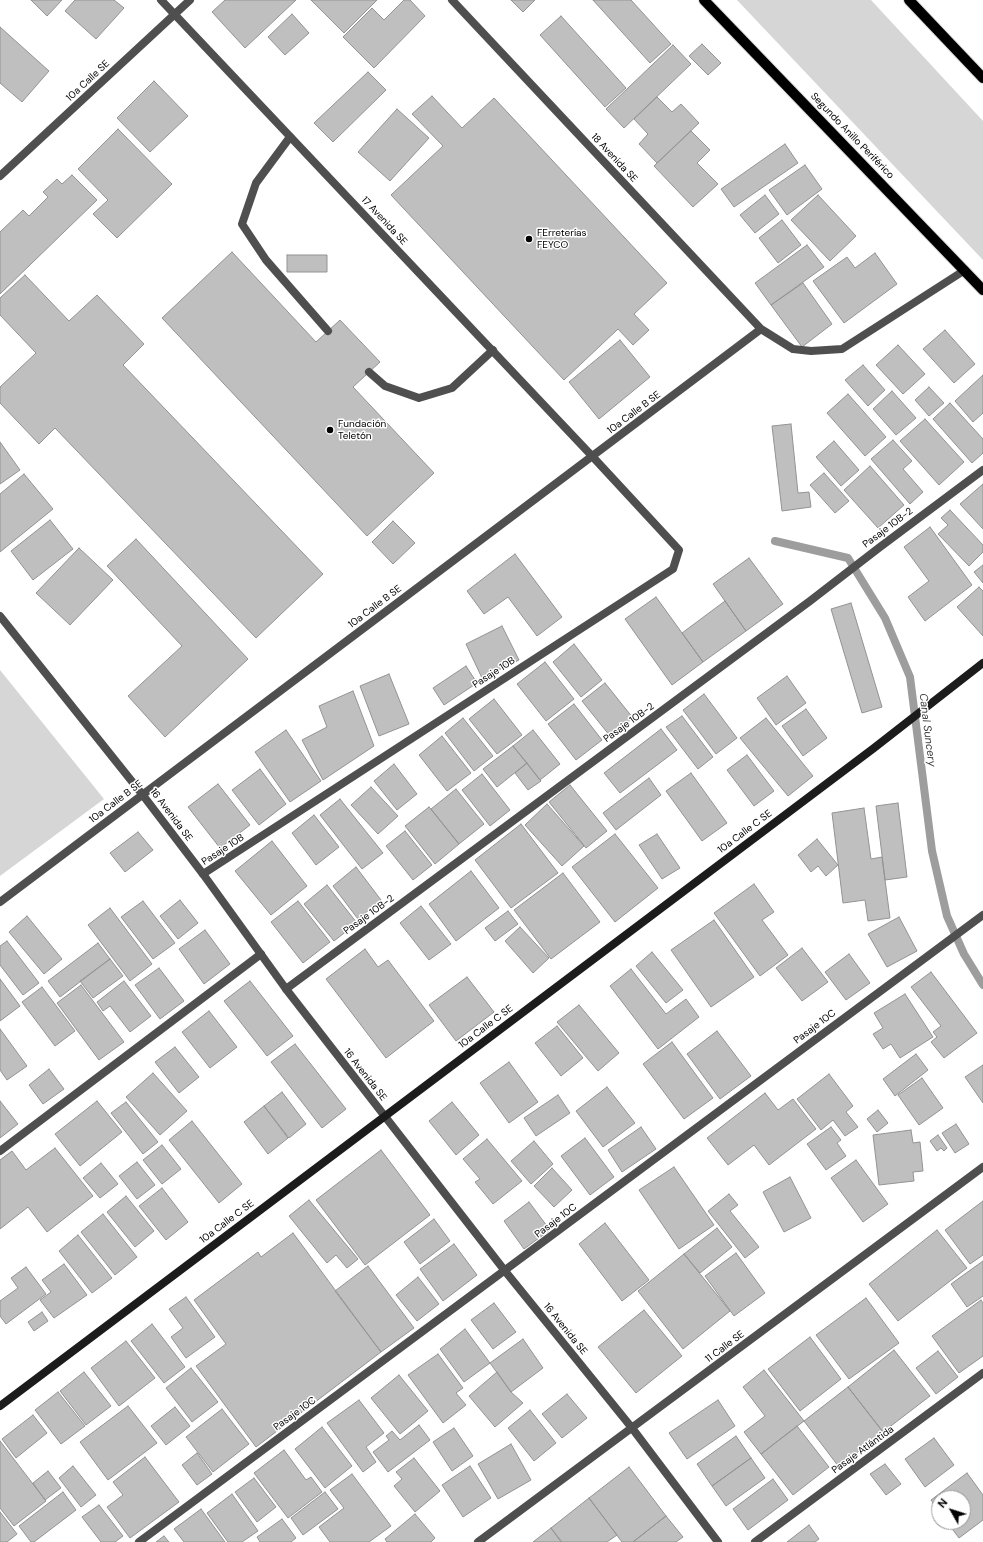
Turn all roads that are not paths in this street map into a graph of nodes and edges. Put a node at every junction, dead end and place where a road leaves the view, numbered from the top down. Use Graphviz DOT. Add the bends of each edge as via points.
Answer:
graph roads {
  1 [pos="161,0"];
  2 [pos="190,0"];
  3 [pos="452,0"];
  4 [pos="704,0"];
  5 [pos="909,0"];
  6 [pos="174,15"];
  7 [pos="983,78"];
  8 [pos="290,137"];
  9 [pos="0,176"];
  10 [pos="965,270"];
  11 [pos="983,290"];
  12 [pos="761,329"];
  13 [pos="328,331"];
  14 [pos="493,350"];
  15 [pos="369,372"];
  16 [pos="592,456"];
  17 [pos="983,470"];
  18 [pos="0,616"];
  19 [pos="983,663"];
  20 [pos="142,794"];
  21 [pos="203,874"];
  22 [pos="0,902"];
  23 [pos="983,915"];
  24 [pos="261,954"];
  25 [pos="286,989"];
  26 [pos="384,1116"];
  27 [pos="0,1151"];
  28 [pos="983,1167"];
  29 [pos="505,1271"];
  30 [pos="983,1373"];
  31 [pos="0,1406"];
  32 [pos="632,1428"];
  33 [pos="139,1542"];
  34 [pos="478,1542"];
  35 [pos="718,1542"];
  36 [pos="755,1542"];
  1 -- 6 [label="street, 17 Avenida SE"];
  2 -- 6 [label="street, 10a Calle SE"];
  3 -- 12 [label="street, 18 Avenida SE"];
  4 -- 10 [label="main road, Segundo Anillo Periférico"];
  5 -- 7 [label="main road"];
  6 -- 8 [label="street, 17 Avenida SE"];
  6 -- 9 [label="street, 10a Calle SE"];
  8 -- 13 [label="street" via="256,182 242,224 266,260"];
  8 -- 14 [label="street, 17 Avenida SE"];
  10 -- 11 [label="main road, Segundo Anillo Periférico"];
  10 -- 12 [label="street, 18 Avenida SE" via="842,349 793,349"];
  12 -- 16 [label="street, 10a Calle B SE"];
  14 -- 15 [label="street" via="452,388 419,398 385,386"];
  14 -- 16 [label="street, 17 Avenida SE"];
  16 -- 20 [label="street, 10a Calle B SE"];
  16 -- 21 [label="street, Pasaje 10B" via="679,550 673,569"];
  17 -- 25 [label="street, Pasaje 10B-2"];
  18 -- 20 [label="street, 16 Avenida SE"];
  19 -- 26 [label="street, 10a Calle C SE" via="874,748"];
  20 -- 21 [label="street, 16 Avenida SE"];
  20 -- 22 [label="street, 10a Calle B SE"];
  21 -- 24 [label="street, 16 Avenida SE"];
  23 -- 29 [label="street, Pasaje 10C"];
  24 -- 25 [label="street, 16 Avenida SE"];
  24 -- 27 [label="street"];
  25 -- 26 [label="street, 16 Avenida SE"];
  26 -- 29 [label="street, 16 Avenida SE"];
  26 -- 31 [label="street, 10a Calle C SE"];
  28 -- 32 [label="street, 11 Calle SE"];
  29 -- 32 [label="street, 16 Avenida SE"];
  29 -- 33 [label="street, Pasaje 10C"];
  30 -- 36 [label="street, Pasaje Atlántida"];
  32 -- 34 [label="street, 11 Calle SE"];
  32 -- 35 [label="street, 16 Avenida SE"];
}
